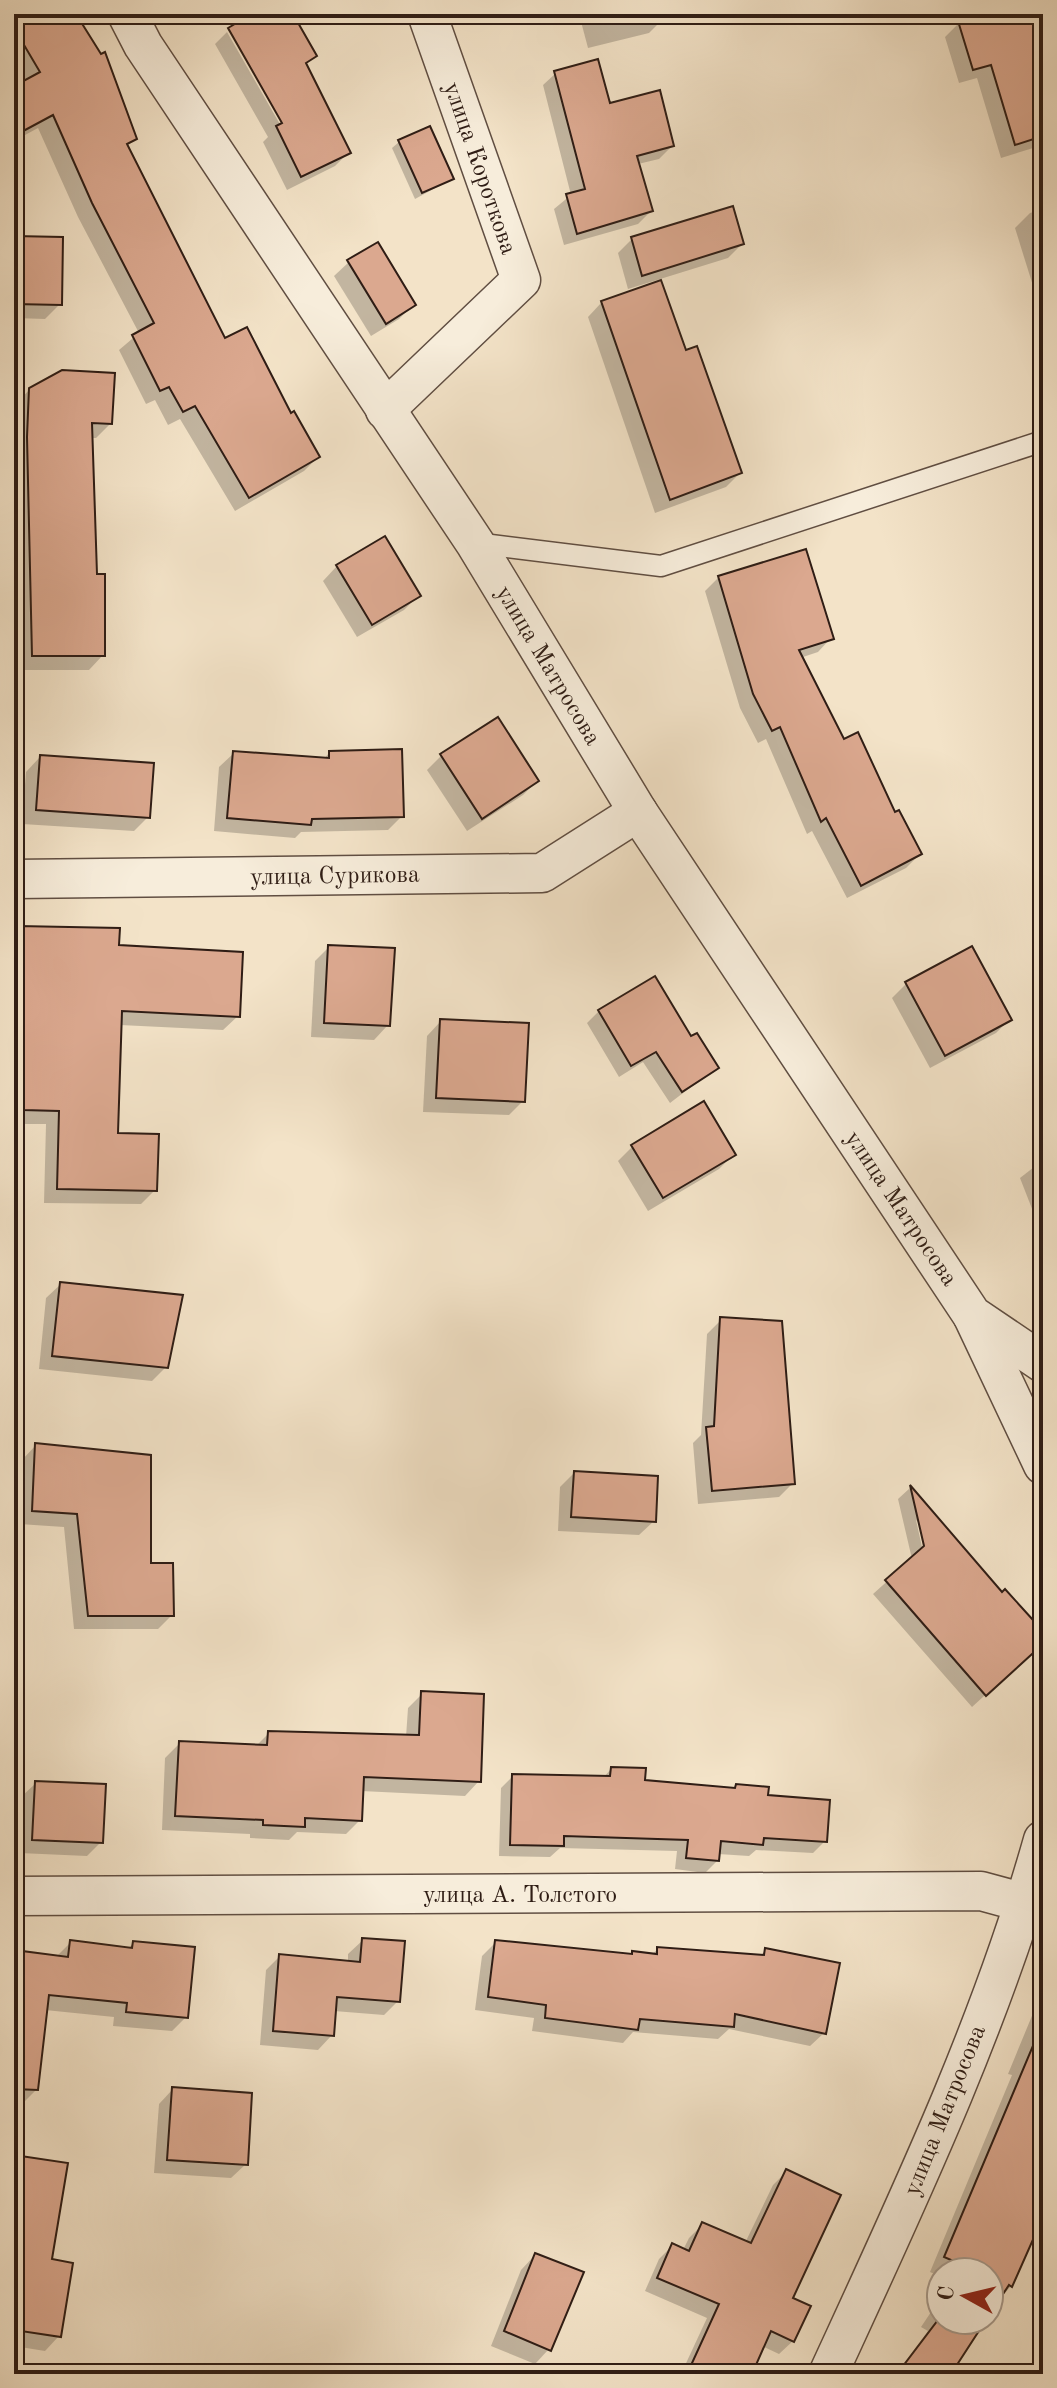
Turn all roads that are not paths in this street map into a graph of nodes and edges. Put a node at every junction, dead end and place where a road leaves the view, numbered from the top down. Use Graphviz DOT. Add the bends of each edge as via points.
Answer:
graph roads {
  1 [pos="127,14"];
  2 [pos="427,14"];
  3 [pos="385,410"];
  4 [pos="1043,441"];
  5 [pos="475,543"];
  6 [pos="638,812"];
  7 [pos="14,879"];
  8 [pos="972,1315"];
  9 [pos="1043,1363"];
  10 [pos="1043,1465"];
  11 [pos="1043,1840"];
  12 [pos="14,1896"];
  13 [pos="1025,1903"];
  14 [pos="828,2374"];
  1 -- 3 [label="street, улица Матросова"];
  2 -- 3 [label="street, улица Короткова" via="521,280"];
  3 -- 5 [label="street, улица Матросова"];
  4 -- 5 [label="lane" via="661,566"];
  5 -- 6 [label="street, улица Матросова"];
  6 -- 7 [label="street, улица Сурикова" via="542,873"];
  6 -- 8 [label="street, улица Матросова"];
  8 -- 9 [label="street, улица Матросова"];
  8 -- 10 [label="street, улица Матросова"];
  11 -- 13 [label="street, улица Матросова"];
  12 -- 13 [label="street, улица А. Толстого" via="981,1891"];
  13 -- 14 [label="street, улица Матросова" via="935,2141"];
}
